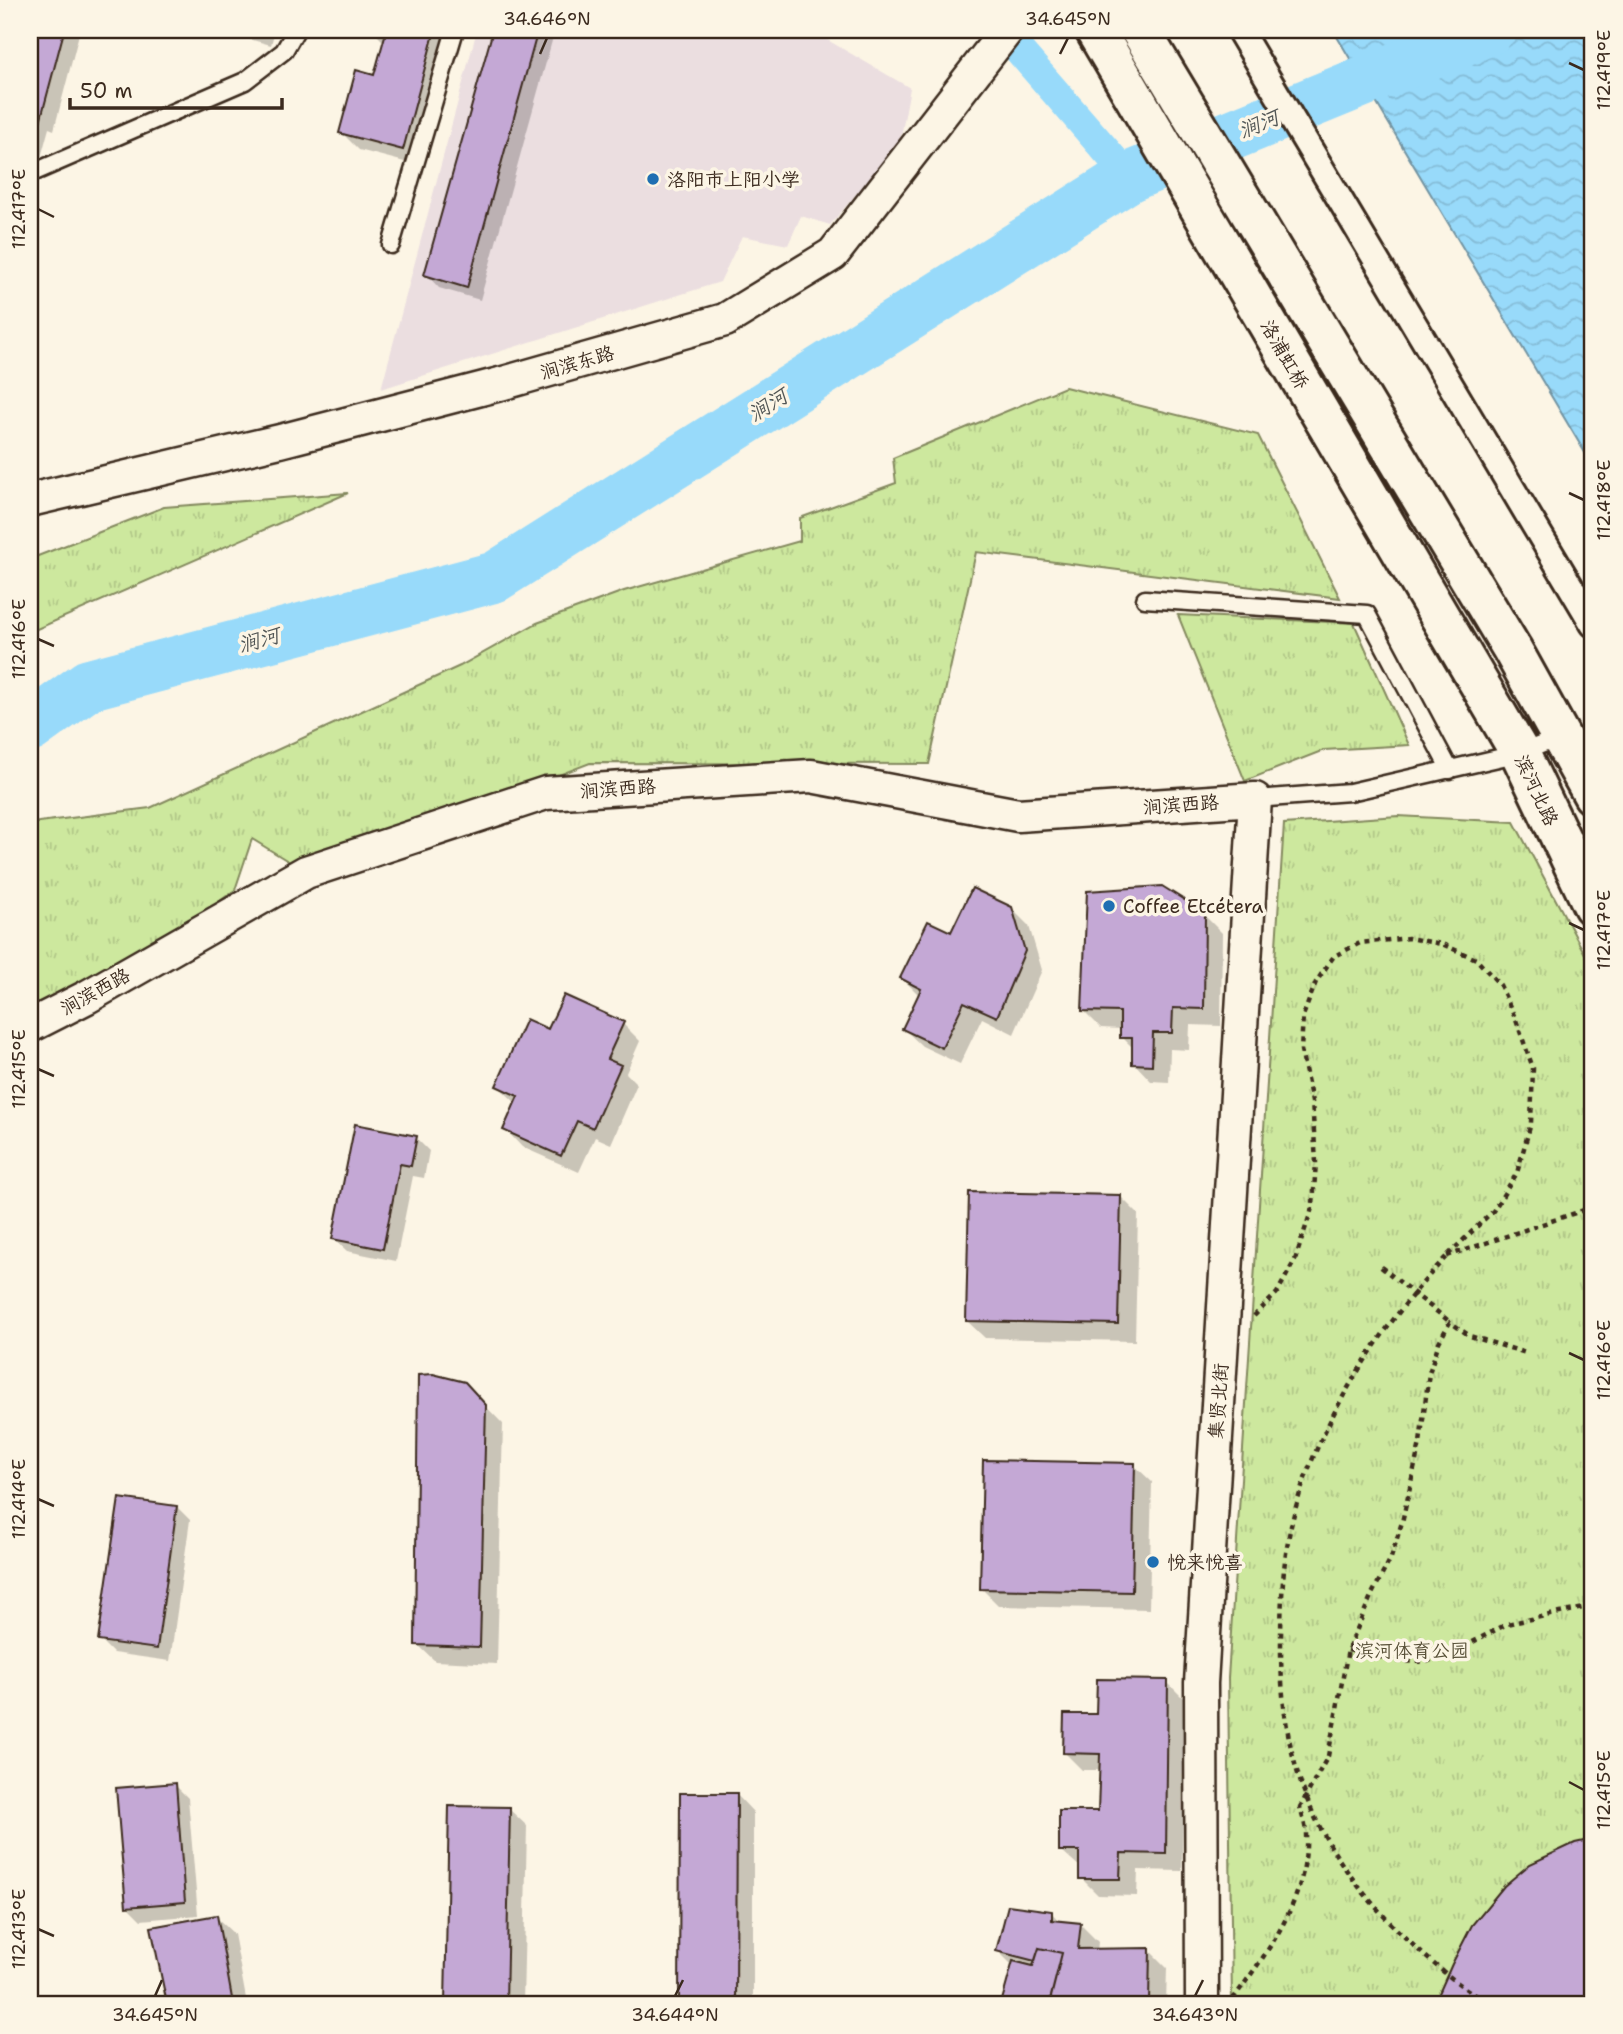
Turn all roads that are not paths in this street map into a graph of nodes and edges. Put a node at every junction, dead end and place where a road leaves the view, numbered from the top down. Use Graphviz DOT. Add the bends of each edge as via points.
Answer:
graph roads {
  1 [pos="296,30"];
  2 [pos="455,30"];
  3 [pos="1007,30"];
  4 [pos="1095,30"];
  5 [pos="1140,30"];
  6 [pos="1239,30"];
  7 [pos="30,174"];
  8 [pos="391,244"];
  9 [pos="30,500"];
  10 [pos="1145,599"];
  11 [pos="1593,624"];
  12 [pos="1475,678"];
  13 [pos="1561,737"];
  14 [pos="1520,753"];
  15 [pos="1450,770"];
  16 [pos="1593,795"];
  17 [pos="1255,799"];
  18 [pos="1593,905"];
  19 [pos="30,1026"];
  20 [pos="1217,2002"];
  1 -- 7 [label="lane" via="284,51 245,81"];
  2 -- 8 [label="lane"];
  3 -- 9 [label="street, 涧滨东路" via="833,254 725,320 306,435"];
  4 -- 12 [label="main road, 洛浦虹桥"];
  5 -- 13 [label="main road"];
  6 -- 11 [label="street"];
  10 -- 15 [label="lane" via="1367,614"];
  12 -- 14 [label="main road, 滨河北路"];
  13 -- 14 [label="lane"];
  13 -- 16 [label="main road"];
  14 -- 15 [label="lane"];
  14 -- 18 [label="main road, 滨河北路"];
  15 -- 17 [label="lane" via="1350,792"];
  17 -- 19 [label="street, 涧滨西路" via="1018,815 811,776 546,793 306,872"];
  17 -- 20 [label="street, 集贤北街" via="1201,1683"];
}
